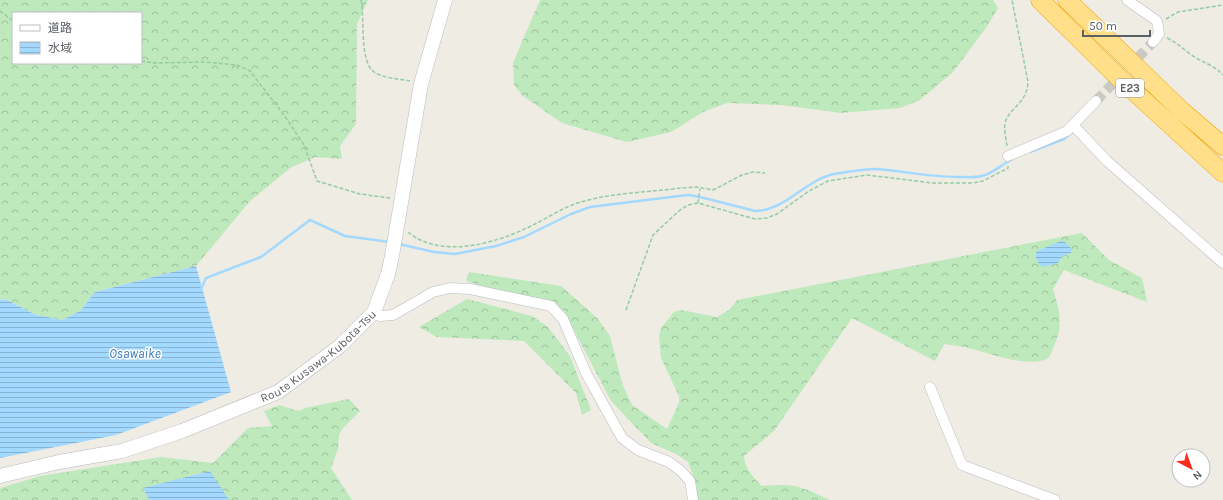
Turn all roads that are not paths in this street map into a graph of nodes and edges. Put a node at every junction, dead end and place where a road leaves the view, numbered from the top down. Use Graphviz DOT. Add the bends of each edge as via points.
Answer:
graph roads {
  1 [pos="445,0"];
  2 [pos="1040,0"];
  3 [pos="1067,0"];
  4 [pos="1127,0"];
  5 [pos="1157,34"];
  6 [pos="1096,101"];
  7 [pos="1073,125"];
  8 [pos="1223,146"];
  9 [pos="1008,156"];
  10 [pos="1223,173"];
  11 [pos="1223,263"];
  12 [pos="374,312"];
  13 [pos="930,387"];
  14 [pos="0,476"];
  15 [pos="693,500"];
  16 [pos="1055,500"];
  1 -- 12 [label="main road, Route Kusawa-Kubota-Tsu" via="421,84 388,274"];
  2 -- 10 [label="highway, E23" via="1116,76"];
  3 -- 8 [label="highway, E23" via="1182,111"];
  4 -- 5 [label="street" via="1156,21"];
  6 -- 7 [label="street"];
  7 -- 9 [label="street" via="1061,135"];
  7 -- 11 [label="street" via="1107,161"];
  12 -- 14 [label="main road, Route Kusawa-Kubota-Tsu" via="340,346 278,392 182,431 122,451"];
  12 -- 15 [label="street" via="380,316 394,315 433,292 450,288 470,289 551,306 563,319 586,373 622,438 638,450 670,462 681,471 690,481"];
  13 -- 16 [label="street" via="962,465"];
}
